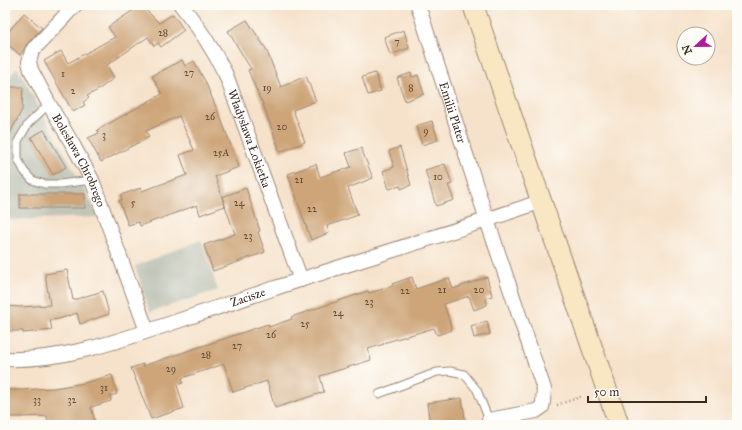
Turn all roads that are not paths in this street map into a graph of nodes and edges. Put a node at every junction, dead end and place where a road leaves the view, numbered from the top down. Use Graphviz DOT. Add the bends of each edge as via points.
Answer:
graph roads {
  1 [pos="75,5"];
  2 [pos="181,5"];
  3 [pos="418,5"];
  4 [pos="473,5"];
  5 [pos="49,104"];
  6 [pos="92,180"];
  7 [pos="542,201"];
  8 [pos="487,220"];
  9 [pos="301,280"];
  10 [pos="147,332"];
  11 [pos="5,359"];
  12 [pos="379,394"];
  13 [pos="489,423"];
  14 [pos="619,425"];
  1 -- 5 [label="street, Bolesława Chrobrego" via="32,51 29,62"];
  2 -- 9 [label="street, Władysława Łokietka" via="209,45 224,73"];
  3 -- 8 [label="street, Emilii Plater"];
  4 -- 7 [label="street"];
  5 -- 6 [label="street, Bolesława Chrobrego"];
  5 -- 6 [label="lane" via="28,124 18,141 18,159 24,171 32,180 44,184"];
  6 -- 10 [label="street, Bolesława Chrobrego"];
  7 -- 8 [label="street, Zacisze"];
  7 -- 14 [label="street"];
  8 -- 9 [label="street, Zacisze"];
  8 -- 13 [label="street" via="544,389 542,407 536,411"];
  9 -- 10 [label="street, Zacisze"];
  10 -- 11 [label="street, Zacisze" via="59,355 22,360"];
  12 -- 13 [label="lane" via="437,372 464,374 477,390"];
}
